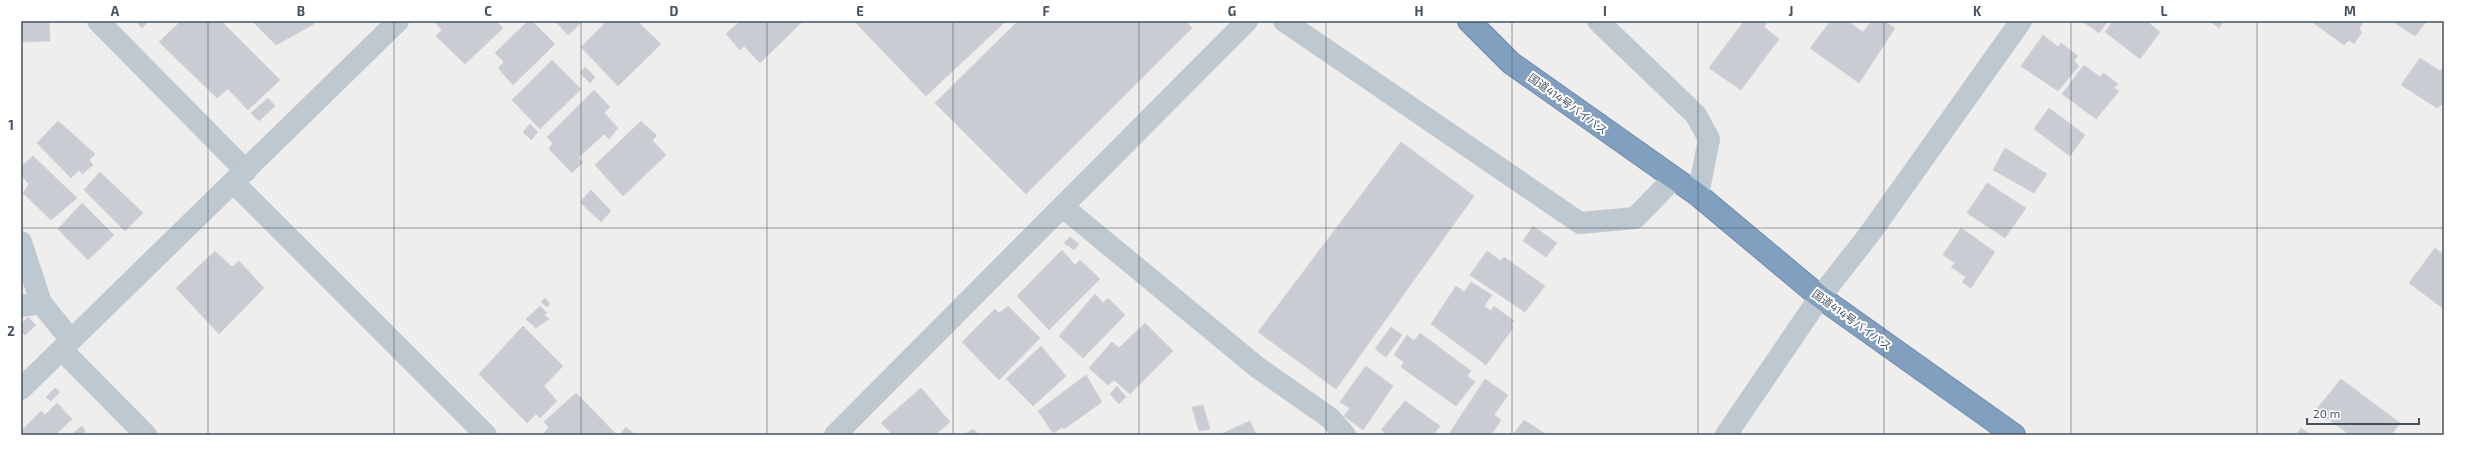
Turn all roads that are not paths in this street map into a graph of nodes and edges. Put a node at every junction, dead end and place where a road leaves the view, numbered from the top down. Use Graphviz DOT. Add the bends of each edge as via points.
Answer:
graph roads {
  1 [pos="98,21"];
  2 [pos="398,21"];
  3 [pos="1247,21"];
  4 [pos="1284,21"];
  5 [pos="1469,21"];
  6 [pos="1598,21"];
  7 [pos="2021,21"];
  8 [pos="240,177"];
  9 [pos="1673,179"];
  10 [pos="1698,195"];
  11 [pos="1063,207"];
  12 [pos="21,242"];
  13 [pos="1820,297"];
  14 [pos="31,304"];
  15 [pos="66,346"];
  16 [pos="21,389"];
  17 [pos="146,435"];
  18 [pos="486,435"];
  19 [pos="835,435"];
  20 [pos="1345,435"];
  21 [pos="1726,435"];
  22 [pos="2014,435"];
  1 -- 8 [label="street"];
  2 -- 8 [label="street"];
  3 -- 11 [label="street"];
  4 -- 9 [label="street" via="1580,223 1635,218"];
  5 -- 9 [label="highway, 国道414号バイパス" via="1511,63"];
  6 -- 10 [label="street" via="1696,115 1709,139"];
  7 -- 13 [label="street" via="1868,236"];
  8 -- 15 [label="street"];
  8 -- 18 [label="street"];
  9 -- 10 [label="highway, 国道414号バイパス"];
  10 -- 13 [label="highway, 国道414号バイパス"];
  11 -- 19 [label="street"];
  11 -- 20 [label="street" via="1257,368 1330,418"];
  12 -- 14 [label="street"];
  13 -- 21 [label="street"];
  13 -- 22 [label="highway, 国道414号バイパス"];
  14 -- 15 [label="street"];
  15 -- 16 [label="street"];
  15 -- 17 [label="street"];
}
